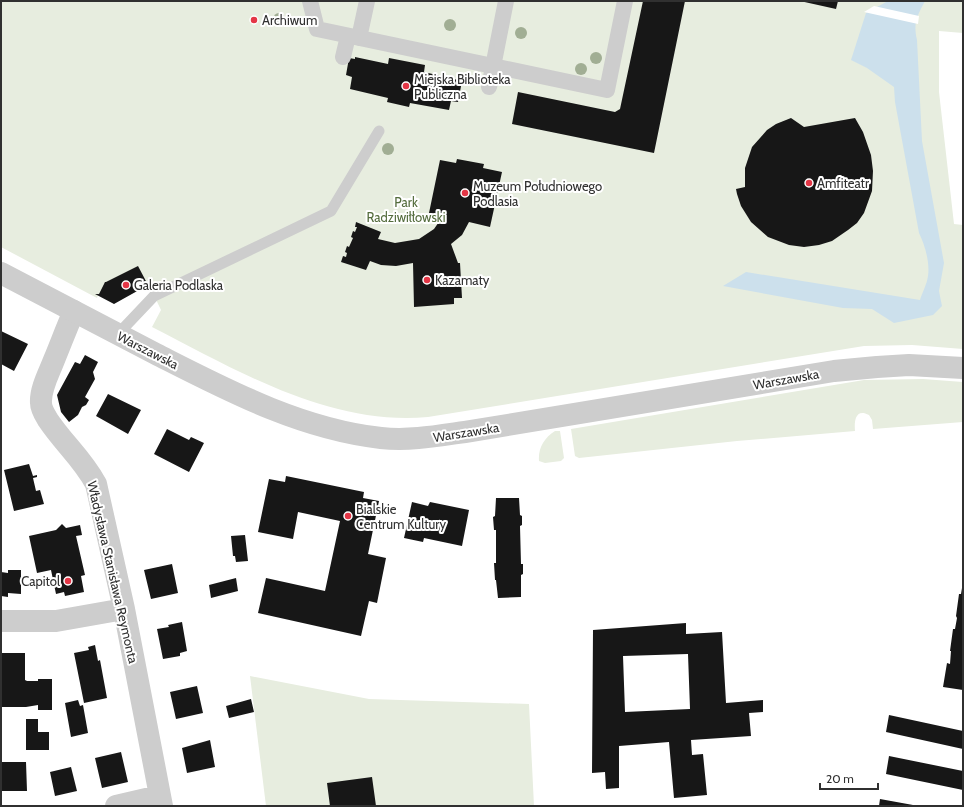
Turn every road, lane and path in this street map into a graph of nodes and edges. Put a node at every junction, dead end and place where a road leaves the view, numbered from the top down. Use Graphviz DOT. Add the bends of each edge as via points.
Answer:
graph roads {
  1 [pos="310,1"];
  2 [pos="367,1"];
  3 [pos="506,1"];
  4 [pos="626,1"];
  5 [pos="354,37"];
  6 [pos="343,57"];
  7 [pos="493,66"];
  8 [pos="489,86"];
  9 [pos="379,131"];
  10 [pos="1,272"];
  11 [pos="74,311"];
  12 [pos="118,334"];
  13 [pos="963,368"];
  14 [pos="124,609"];
  15 [pos="1,621"];
  16 [pos="160,801"];
  17 [pos="116,806"];
  1 -- 5 [label="street" via="317,29"];
  2 -- 5 [label="street"];
  3 -- 7 [label="street"];
  4 -- 7 [label="street" via="607,90"];
  5 -- 6 [label="street"];
  5 -- 7 [label="street"];
  7 -- 8 [label="street"];
  9 -- 12 [label="lane" via="331,211 154,296"];
  10 -- 11 [label="street, Warszawska"];
  11 -- 12 [label="street, Warszawska"];
  11 -- 14 [label="street, Władysława Stanisława Reymonta" via="41,395 41,405 49,422 79,457 96,484"];
  12 -- 13 [label="street, Warszawska" via="218,386 296,418 332,429 403,439 518,424 834,371 909,365"];
  14 -- 15 [label="street" via="56,621"];
  14 -- 16 [label="street, Władysława Stanisława Reymonta"];
  16 -- 17 [label="street"];
}
